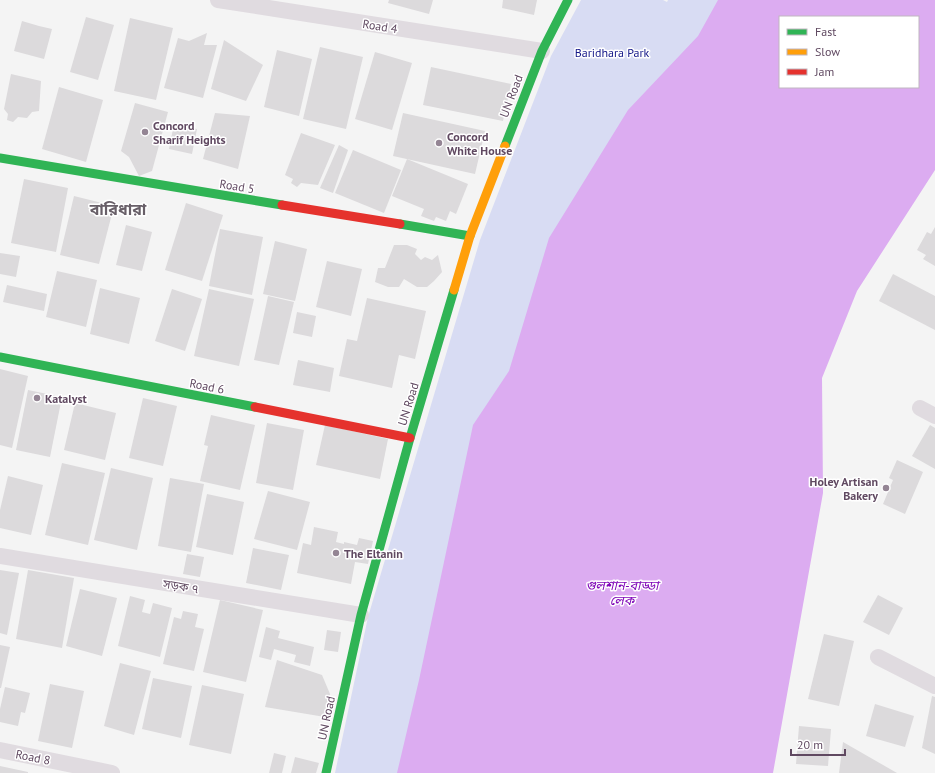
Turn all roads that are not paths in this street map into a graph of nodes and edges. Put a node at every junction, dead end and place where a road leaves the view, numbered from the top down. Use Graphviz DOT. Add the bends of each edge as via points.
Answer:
graph roads {
  1 [pos="218,0"];
  2 [pos="568,0"];
  3 [pos="542,51"];
  4 [pos="0,158"];
  5 [pos="470,236"];
  6 [pos="0,357"];
  7 [pos="920,408"];
  8 [pos="935,416"];
  9 [pos="410,438"];
  10 [pos="0,556"];
  11 [pos="361,615"];
  12 [pos="878,657"];
  13 [pos="935,686"];
  14 [pos="0,750"];
  15 [pos="112,773"];
  16 [pos="326,773"];
  1 -- 3 [label="street, Road 4"];
  2 -- 3 [label="street, UN Road"];
  3 -- 5 [label="street, UN Road"];
  4 -- 5 [label="street, Road 5"];
  5 -- 9 [label="street, UN Road"];
  6 -- 9 [label="street, Road 6"];
  7 -- 8 [label="street"];
  9 -- 11 [label="street, UN Road"];
  10 -- 11 [label="street, সড়ক ৭"];
  11 -- 16 [label="street, UN Road"];
  12 -- 13 [label="street"];
  14 -- 15 [label="street, Road 8"];
}
